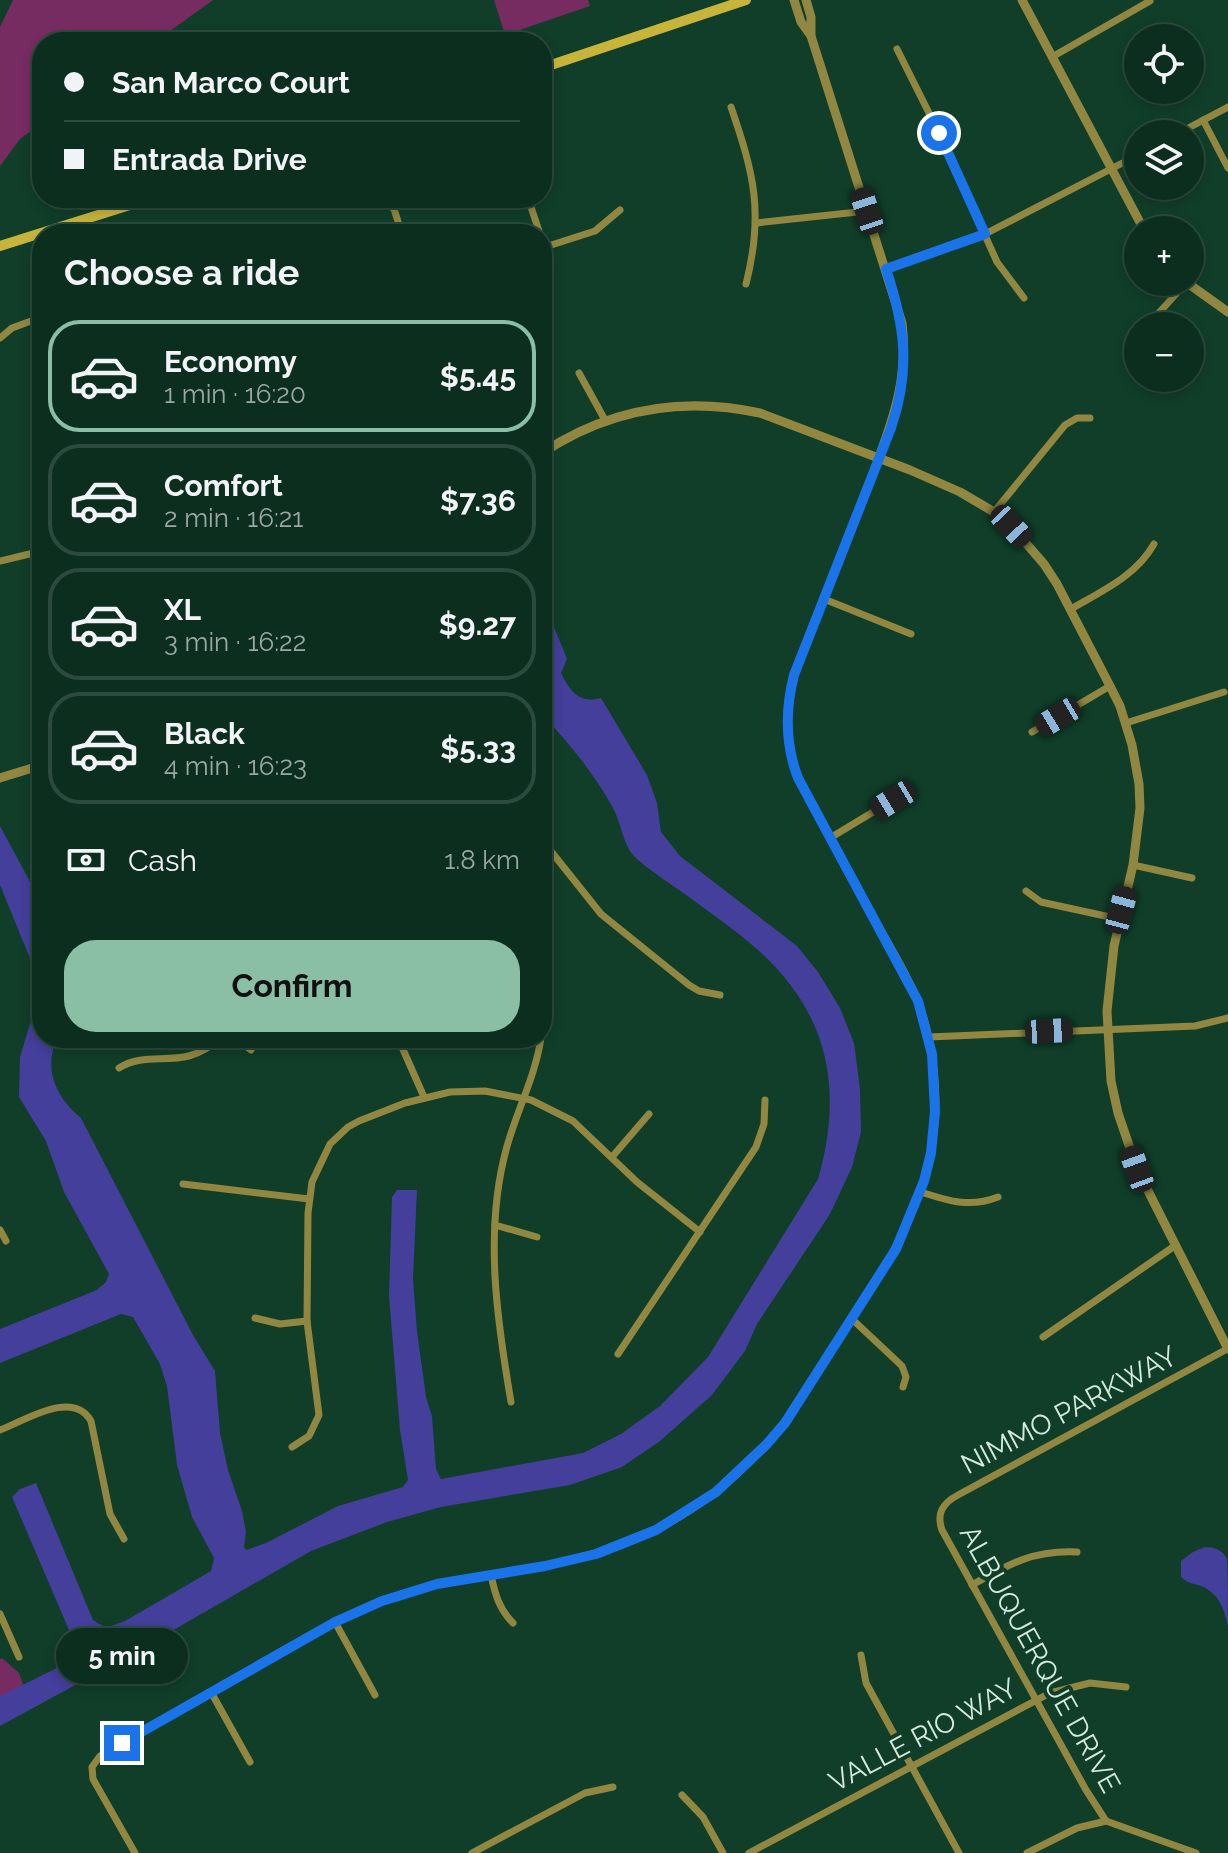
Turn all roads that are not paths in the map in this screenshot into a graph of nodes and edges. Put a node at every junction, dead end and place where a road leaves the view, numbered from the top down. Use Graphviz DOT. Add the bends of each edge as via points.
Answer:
graph roads {
  1 [pos="746,0"];
  2 [pos="794,0"];
  3 [pos="806,0"];
  4 [pos="1022,0"];
  5 [pos="1150,1"];
  6 [pos="811,36"];
  7 [pos="897,49"];
  8 [pos="1052,57"];
  9 [pos="552,65"];
  10 [pos="731,107"];
  11 [pos="1228,107"];
  12 [pos="1203,120"];
  13 [pos="1204,122"];
  14 [pos="1124,163"];
  15 [pos="1228,168"];
  16 [pos="1112,169"];
  17 [pos="128,208"];
  18 [pos="620,210"];
  19 [pos="867,211"];
  20 [pos="1137,216"];
  21 [pos="756,223"];
  22 [pos="89,224"];
  23 [pos="985,234"];
  24 [pos="32,239"];
  25 [pos="552,240"];
  26 [pos="0,246"];
  27 [pos="886,269"];
  28 [pos="746,284"];
  29 [pos="1204,295"];
  30 [pos="1174,296"];
  31 [pos="1024,298"];
  32 [pos="1160,312"];
  33 [pos="1228,312"];
  34 [pos="32,321"];
  35 [pos="0,338"];
  36 [pos="579,373"];
  37 [pos="1090,418"];
  38 [pos="605,420"];
  39 [pos="552,448"];
  40 [pos="879,457"];
  41 [pos="994,512"];
  42 [pos="1154,544"];
  43 [pos="32,554"];
  44 [pos="0,561"];
  45 [pos="824,599"];
  46 [pos="1071,609"];
  47 [pos="911,634"];
  48 [pos="1110,686"];
  49 [pos="1224,692"];
  50 [pos="1126,723"];
  51 [pos="1032,732"];
  52 [pos="32,768"];
  53 [pos="0,778"];
  54 [pos="893,800"];
  55 [pos="830,838"];
  56 [pos="552,852"];
  57 [pos="1133,865"];
  58 [pos="1192,878"];
  59 [pos="1026,891"];
  60 [pos="1119,919"];
  61 [pos="720,995"];
  62 [pos="1228,1018"];
  63 [pos="1107,1029"];
  64 [pos="929,1037"];
  65 [pos="208,1048"];
  66 [pos="248,1048"];
  67 [pos="402,1048"];
  68 [pos="539,1048"];
  69 [pos="251,1050"];
  70 [pos="119,1068"];
  71 [pos="424,1097"];
  72 [pos="524,1098"];
  73 [pos="765,1100"];
  74 [pos="649,1114"];
  75 [pos="612,1157"];
  76 [pos="183,1184"];
  77 [pos="921,1192"];
  78 [pos="998,1197"];
  79 [pos="309,1199"];
  80 [pos="495,1225"];
  81 [pos="0,1230"];
  82 [pos="700,1232"];
  83 [pos="537,1237"];
  84 [pos="6,1241"];
  85 [pos="1176,1245"];
  86 [pos="255,1318"];
  87 [pos="852,1319"];
  88 [pos="307,1321"];
  89 [pos="1043,1337"];
  90 [pos="1228,1349"];
  91 [pos="618,1354"];
  92 [pos="903,1387"];
  93 [pos="511,1402"];
  94 [pos="0,1430"];
  95 [pos="292,1447"];
  96 [pos="939,1517"];
  97 [pos="124,1539"];
  98 [pos="1077,1552"];
  99 [pos="491,1575"];
  100 [pos="972,1585"];
  101 [pos="0,1614"];
  102 [pos="335,1622"];
  103 [pos="513,1623"];
  104 [pos="861,1655"];
  105 [pos="19,1657"];
  106 [pos="1126,1687"];
  107 [pos="211,1692"];
  108 [pos="375,1695"];
  109 [pos="1035,1699"];
  110 [pos="250,1762"];
  111 [pos="911,1766"];
  112 [pos="613,1787"];
  113 [pos="682,1795"];
  114 [pos="1106,1821"];
  115 [pos="135,1853"];
  116 [pos="472,1853"];
  117 [pos="723,1853"];
  118 [pos="749,1853"];
  119 [pos="959,1853"];
  120 [pos="1027,1853"];
  121 [pos="1196,1853"];
  1 -- 9 [label="main road"];
  2 -- 6 [label="street"];
  3 -- 6 [label="street"];
  4 -- 8 [label="street"];
  5 -- 8 [label="street"];
  6 -- 19 [label="street"];
  7 -- 23 [label="street"];
  8 -- 16 [label="street"];
  10 -- 21 [label="street" via="750,160"];
  11 -- 12 [label="street"];
  13 -- 15 [label="street"];
  14 -- 16 [label="street"];
  16 -- 20 [label="street"];
  16 -- 23 [label="street"];
  17 -- 22 [label="main road"];
  18 -- 25 [label="street" via="595,231"];
  19 -- 21 [label="street"];
  19 -- 27 [label="street"];
  21 -- 28 [label="street"];
  23 -- 27 [label="street"];
  23 -- 31 [label="street" via="1002,270"];
  24 -- 26 [label="main road"];
  27 -- 40 [label="street" via="899,308 905,357 896,412"];
  29 -- 33 [label="street"];
  30 -- 32 [label="street"];
  34 -- 35 [label="street"];
  36 -- 38 [label="street"];
  37 -- 41 [label="street" via="1065,425"];
  38 -- 39 [label="street"];
  38 -- 40 [label="street" via="667,406 734,407 785,420"];
  40 -- 41 [label="street"];
  40 -- 45 [label="street"];
  41 -- 46 [label="street" via="1044,564"];
  42 -- 46 [label="street" via="1130,573"];
  43 -- 44 [label="street"];
  45 -- 47 [label="street"];
  45 -- 55 [label="street" via="794,675 787,730 798,778"];
  46 -- 48 [label="street"];
  48 -- 50 [label="street"];
  48 -- 51 [label="street"];
  49 -- 50 [label="street"];
  50 -- 57 [label="street" via="1139,784"];
  52 -- 53 [label="street"];
  54 -- 55 [label="street"];
  55 -- 64 [label="street" via="909,980"];
  56 -- 61 [label="street" via="610,922 689,985"];
  57 -- 58 [label="street"];
  57 -- 60 [label="street"];
  59 -- 60 [label="street" via="1041,902"];
  60 -- 63 [label="street"];
  62 -- 63 [label="street" via="1195,1026"];
  63 -- 64 [label="street"];
  63 -- 85 [label="street" via="1111,1081 1127,1141 1146,1191"];
  64 -- 77 [label="street" via="934,1134"];
  65 -- 70 [label="street" via="187,1057 134,1061"];
  66 -- 69 [label="street"];
  67 -- 71 [label="street"];
  68 -- 72 [label="street"];
  71 -- 72 [label="street" via="465,1090"];
  71 -- 79 [label="street" via="359,1121 338,1135 323,1154"];
  72 -- 75 [label="street" via="573,1121"];
  72 -- 80 [label="street" via="501,1170"];
  73 -- 82 [label="street" via="756,1147"];
  74 -- 75 [label="street"];
  75 -- 82 [label="street"];
  76 -- 79 [label="street"];
  77 -- 78 [label="street" via="965,1204"];
  77 -- 87 [label="street" via="896,1249"];
  79 -- 88 [label="street"];
  80 -- 83 [label="street"];
  80 -- 93 [label="street" via="497,1315"];
  81 -- 84 [label="street"];
  82 -- 91 [label="street"];
  85 -- 89 [label="street"];
  85 -- 90 [label="street"];
  86 -- 88 [label="street" via="280,1324"];
  87 -- 92 [label="street" via="902,1366"];
  87 -- 99 [label="street" via="785,1423 700,1504 609,1550"];
  88 -- 95 [label="street" via="319,1415 309,1436"];
  90 -- 96 [label="street, NIMMO PARKWAY" via="958,1495"];
  94 -- 97 [label="street" via="63,1405 84,1411 91,1421 110,1514"];
  96 -- 100 [label="street, ALBUQUERQUE DRIVE"];
  98 -- 100 [label="street" via="1037,1554"];
  99 -- 102 [label="street" via="409,1591"];
  99 -- 103 [label="street" via="501,1610"];
  100 -- 109 [label="street, ALBUQUERQUE DRIVE"];
  101 -- 105 [label="street"];
  102 -- 107 [label="street"];
  102 -- 108 [label="street"];
  104 -- 111 [label="street" via="866,1683"];
  106 -- 109 [label="street, VALLE RIO WAY" via="1074,1685"];
  107 -- 110 [label="street"];
  107 -- 115 [label="street" via="95,1760 92,1773"];
  109 -- 111 [label="street, VALLE RIO WAY"];
  109 -- 114 [label="street, ALBUQUERQUE DRIVE"];
  111 -- 118 [label="street, VALLE RIO WAY"];
  111 -- 119 [label="street"];
  112 -- 116 [label="street" via="585,1793"];
  113 -- 117 [label="street" via="703,1817"];
  114 -- 120 [label="street" via="1077,1828"];
  114 -- 121 [label="street"];
}
